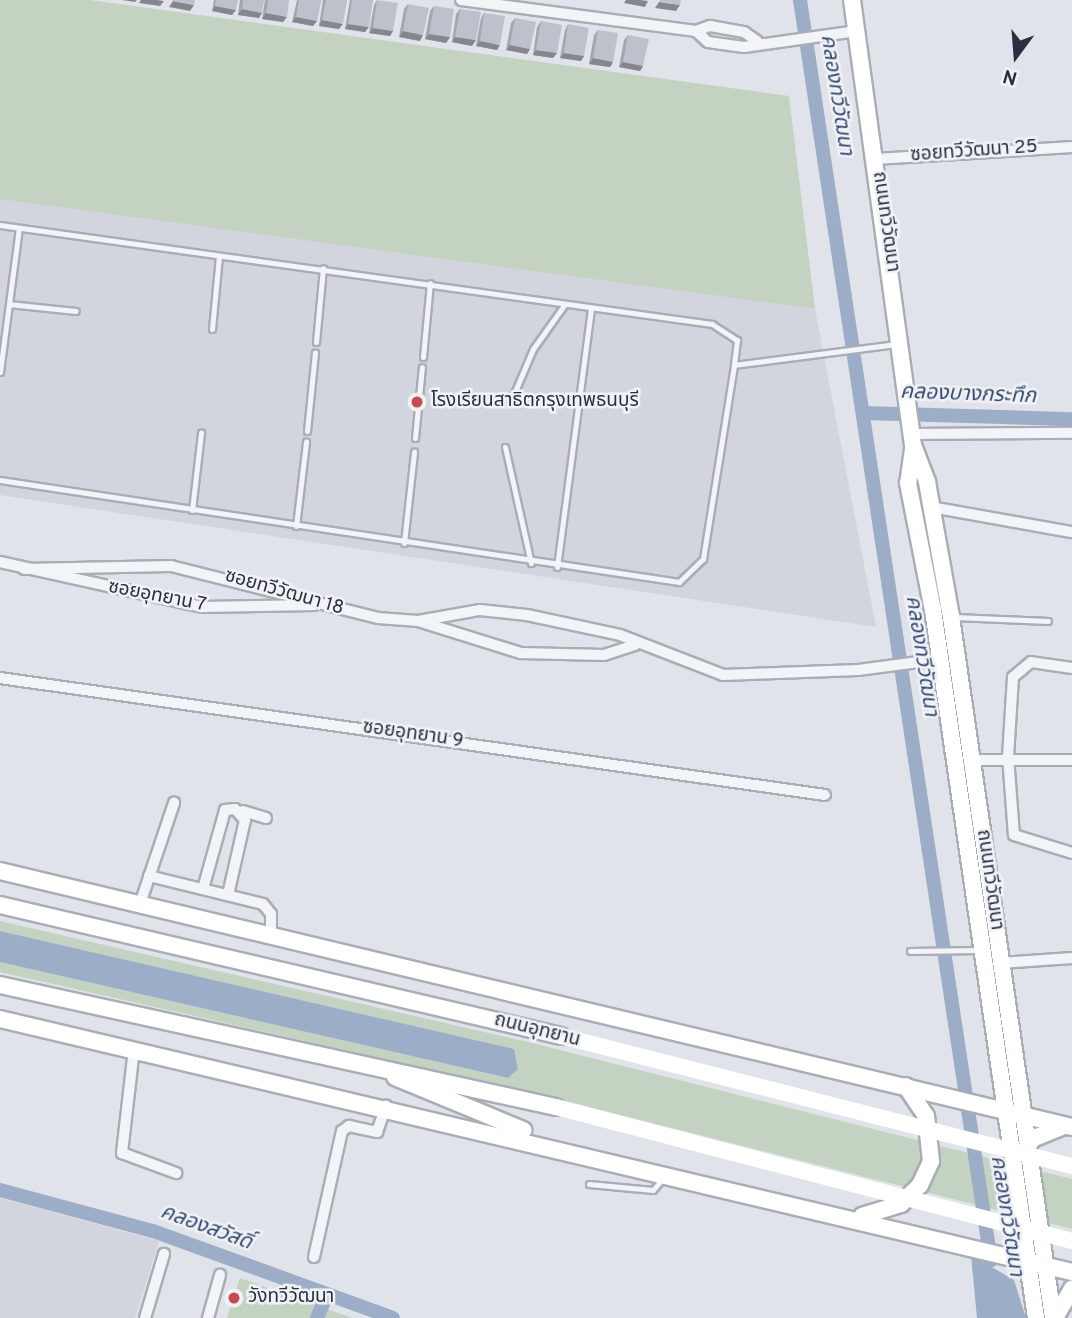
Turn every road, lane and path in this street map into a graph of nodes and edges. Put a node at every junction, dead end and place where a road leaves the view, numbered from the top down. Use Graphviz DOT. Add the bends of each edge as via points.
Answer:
graph roads {
  1 [pos="461,0"];
  2 [pos="852,0"];
  3 [pos="857,31"];
  4 [pos="1072,147"];
  5 [pos="876,159"];
  6 [pos="0,225"];
  7 [pos="19,228"];
  8 [pos="219,256"];
  9 [pos="323,268"];
  10 [pos="430,283"];
  11 [pos="9,304"];
  12 [pos="565,304"];
  13 [pos="591,308"];
  14 [pos="76,311"];
  15 [pos="212,329"];
  16 [pos="316,341"];
  17 [pos="902,343"];
  18 [pos="316,352"];
  19 [pos="424,357"];
  20 [pos="734,365"];
  21 [pos="422,367"];
  22 [pos="0,372"];
  23 [pos="513,396"];
  24 [pos="911,426"];
  25 [pos="307,431"];
  26 [pos="201,433"];
  27 [pos="1072,433"];
  28 [pos="415,438"];
  29 [pos="306,442"];
  30 [pos="505,447"];
  31 [pos="414,452"];
  32 [pos="0,480"];
  33 [pos="931,508"];
  34 [pos="192,510"];
  35 [pos="296,526"];
  36 [pos="1072,532"];
  37 [pos="404,543"];
  38 [pos="0,562"];
  39 [pos="531,563"];
  40 [pos="557,567"];
  41 [pos="24,569"];
  42 [pos="317,605"];
  43 [pos="951,617"];
  44 [pos="418,621"];
  45 [pos="1048,621"];
  46 [pos="635,645"];
  47 [pos="941,659"];
  48 [pos="1072,668"];
  49 [pos="0,678"];
  50 [pos="1008,756"];
  51 [pos="972,760"];
  52 [pos="1072,760"];
  53 [pos="825,795"];
  54 [pos="174,803"];
  55 [pos="243,811"];
  56 [pos="267,818"];
  57 [pos="1072,853"];
  58 [pos="0,872"];
  59 [pos="149,876"];
  60 [pos="203,889"];
  61 [pos="0,895"];
  62 [pos="228,895"];
  63 [pos="140,904"];
  64 [pos="0,905"];
  65 [pos="60,917"];
  66 [pos="271,936"];
  67 [pos="975,950"];
  68 [pos="910,951"];
  69 [pos="1072,958"];
  70 [pos="1000,963"];
  71 [pos="3,986"];
  72 [pos="0,1019"];
  73 [pos="134,1049"];
  74 [pos="351,1058"];
  75 [pos="906,1086"];
  76 [pos="386,1105"];
  77 [pos="1001,1110"];
  78 [pos="1023,1115"];
  79 [pos="1069,1126"];
  80 [pos="567,1148"];
  81 [pos="1027,1148"];
  82 [pos="1072,1166"];
  83 [pos="665,1171"];
  84 [pos="176,1173"];
  85 [pos="589,1184"];
  86 [pos="856,1217"];
  87 [pos="1072,1241"];
  88 [pos="164,1254"];
  89 [pos="314,1257"];
  90 [pos="1023,1260"];
  91 [pos="1045,1265"];
  92 [pos="1072,1272"];
  93 [pos="220,1275"];
  94 [pos="1072,1288"];
  95 [pos="145,1318"];
  96 [pos="208,1318"];
  97 [pos="1036,1318"];
  98 [pos="1054,1318"];
  1 -- 3 [label="street" via="696,31 708,42 744,47 757,41 785,42"];
  2 -- 3 [label="main road, ถนนทวีวัฒนา"];
  3 -- 5 [label="main road, ถนนทวีวัฒนา"];
  4 -- 5 [label="street, ซอยทวีวัฒนา 25"];
  5 -- 17 [label="main road, ถนนทวีวัฒนา"];
  6 -- 7 [label="lane"];
  7 -- 8 [label="lane"];
  7 -- 11 [label="lane"];
  8 -- 9 [label="lane"];
  8 -- 15 [label="lane"];
  9 -- 10 [label="lane"];
  9 -- 16 [label="lane"];
  10 -- 12 [label="lane"];
  10 -- 19 [label="lane"];
  11 -- 14 [label="lane"];
  11 -- 22 [label="lane"];
  12 -- 13 [label="lane"];
  12 -- 23 [label="lane" via="533,349"];
  13 -- 20 [label="lane" via="712,324 737,340"];
  13 -- 40 [label="lane"];
  17 -- 20 [label="lane"];
  17 -- 24 [label="main road, ถนนทวีวัฒนา"];
  18 -- 25 [label="lane"];
  20 -- 40 [label="lane" via="703,559 693,574 662,583"];
  21 -- 28 [label="lane"];
  24 -- 27 [label="street"];
  24 -- 33 [label="main road, ถนนทวีวัฒนา"];
  24 -- 47 [label="main road, ถนนทวีวัฒนา" via="908,483"];
  26 -- 34 [label="lane"];
  29 -- 35 [label="lane"];
  30 -- 39 [label="lane"];
  31 -- 37 [label="lane"];
  32 -- 34 [label="lane"];
  33 -- 36 [label="street"];
  33 -- 43 [label="main road, ถนนทวีวัฒนา"];
  34 -- 35 [label="lane"];
  35 -- 37 [label="lane"];
  37 -- 39 [label="lane"];
  38 -- 41 [label="street, ซอยอุทยาน 7"];
  39 -- 40 [label="lane"];
  41 -- 42 [label="street, ซอยอุทยาน 7" via="202,607"];
  41 -- 42 [label="street, ซอยทวีวัฒนา 18" via="171,566 249,581"];
  42 -- 44 [label="street, ซอยทวีวัฒนา 18"];
  43 -- 45 [label="lane"];
  43 -- 51 [label="main road, ถนนทวีวัฒนา"];
  44 -- 46 [label="street, ซอยทวีวัฒนา 18" via="458,611 527,615 604,631"];
  44 -- 46 [label="street, ซอยทวีวัฒนา 18" via="521,653 604,656"];
  46 -- 47 [label="street, ซอยทวีวัฒนา 18" via="723,675 859,670"];
  47 -- 67 [label="main road, ถนนทวีวัฒนา"];
  48 -- 50 [label="street" via="1031,662 1013,677"];
  49 -- 53 [label="street, ซอยอุทยาน 9"];
  50 -- 51 [label="street"];
  50 -- 52 [label="street"];
  50 -- 57 [label="street" via="1014,835"];
  51 -- 70 [label="main road, ถนนทวีวัฒนา"];
  54 -- 59 [label="street"];
  55 -- 56 [label="street"];
  55 -- 60 [label="street" via="225,810"];
  55 -- 62 [label="street"];
  58 -- 63 [label="main road, ถนนอุทยาน"];
  59 -- 60 [label="street"];
  59 -- 63 [label="street"];
  60 -- 62 [label="street"];
  61 -- 65 [label="main road"];
  62 -- 66 [label="street" via="269,909"];
  63 -- 66 [label="main road, ถนนอุทยาน"];
  64 -- 65 [label="main road, ถนนอุทยาน"];
  65 -- 82 [label="main road, ถนนอุทยาน, bridge" via="561,1036"];
  66 -- 75 [label="main road, ถนนอุทยาน"];
  67 -- 68 [label="lane"];
  67 -- 77 [label="main road, ถนนทวีวัฒนา"];
  69 -- 70 [label="street"];
  70 -- 78 [label="main road, ถนนทวีวัฒนา"];
  71 -- 74 [label="main road"];
  72 -- 73 [label="main road"];
  73 -- 76 [label="main road"];
  73 -- 84 [label="street" via="122,1153"];
  74 -- 80 [label="main road"];
  74 -- 87 [label="main road, bridge"];
  75 -- 77 [label="main road, ถนนอุทยาน"];
  75 -- 86 [label="main road" via="926,1116 931,1161 920,1185 901,1205"];
  76 -- 80 [label="main road"];
  76 -- 89 [label="street" via="377,1132 349,1126 342,1131"];
  77 -- 78 [label="main road, ถนนอุทยาน"];
  77 -- 90 [label="main road, ถนนทวีวัฒนา"];
  78 -- 79 [label="main road, ถนนอุทยาน"];
  78 -- 81 [label="main road, ถนนทวีวัฒนา"];
  79 -- 81 [label="main road" via="1038,1135"];
  80 -- 83 [label="main road"];
  81 -- 91 [label="main road, ถนนทวีวัฒนา"];
  83 -- 85 [label="lane" via="653,1191"];
  83 -- 86 [label="main road"];
  86 -- 90 [label="main road"];
  88 -- 95 [label="street"];
  90 -- 91 [label="main road"];
  90 -- 97 [label="main road, ถนนทวีวัฒนา"];
  91 -- 92 [label="main road"];
  91 -- 98 [label="main road, ถนนทวีวัฒนา"];
  93 -- 96 [label="street"];
  94 -- 98 [label="main road"];
}
